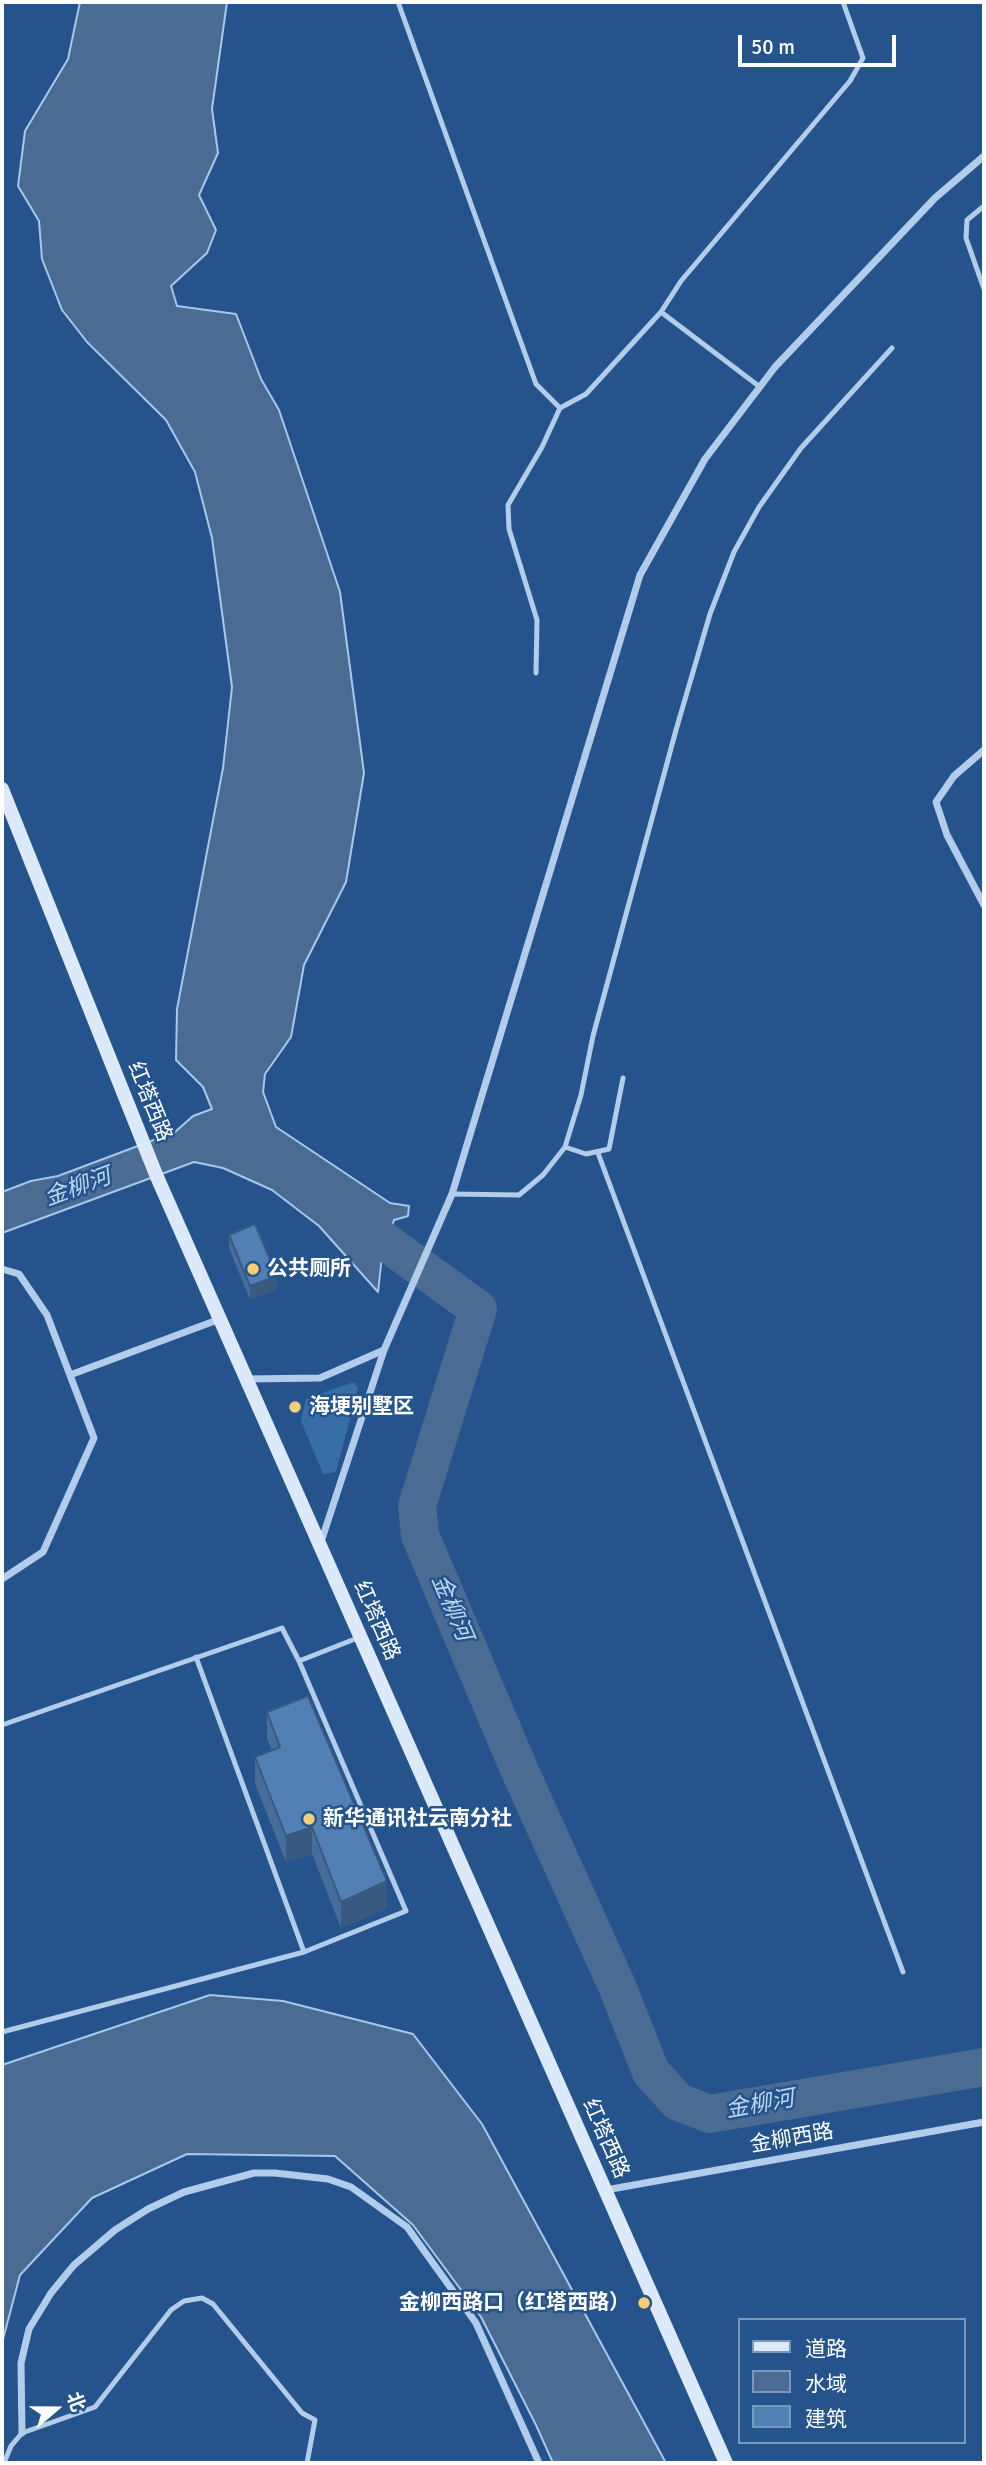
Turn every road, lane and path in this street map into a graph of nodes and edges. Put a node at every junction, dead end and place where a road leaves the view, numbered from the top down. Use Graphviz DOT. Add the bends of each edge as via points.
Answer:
graph roads {
  1 [pos="398,2"];
  2 [pos="843,2"];
  3 [pos="984,156"];
  4 [pos="984,206"];
  5 [pos="984,289"];
  6 [pos="661,312"];
  7 [pos="892,348"];
  8 [pos="760,387"];
  9 [pos="560,408"];
  10 [pos="536,673"];
  11 [pos="984,750"];
  12 [pos="2,789"];
  13 [pos="984,905"];
  14 [pos="623,1078"];
  15 [pos="565,1147"];
  16 [pos="598,1153"];
  17 [pos="452,1194"];
  18 [pos="2,1269"];
  19 [pos="220,1319"];
  20 [pos="384,1350"];
  21 [pos="69,1375"];
  22 [pos="246,1379"];
  23 [pos="320,1546"];
  24 [pos="2,1579"];
  25 [pos="360,1637"];
  26 [pos="197,1657"];
  27 [pos="299,1661"];
  28 [pos="2,1725"];
  29 [pos="304,1952"];
  30 [pos="903,1972"];
  31 [pos="2,2032"];
  32 [pos="984,2122"];
  33 [pos="605,2190"];
  34 [pos="22,2433"];
  35 [pos="4,2463"];
  36 [pos="307,2463"];
  37 [pos="539,2463"];
  38 [pos="726,2463"];
  1 -- 9 [label="lane" via="536,384"];
  2 -- 6 [label="lane" via="863,58 850,81 681,281"];
  3 -- 8 [label="street" via="935,198"];
  4 -- 5 [label="lane" via="967,220 965,238"];
  6 -- 8 [label="lane"];
  6 -- 9 [label="lane" via="586,394"];
  7 -- 15 [label="lane" via="802,448 759,507 734,552 710,614 676,730"];
  8 -- 17 [label="street" via="705,459 640,575"];
  9 -- 10 [label="lane" via="508,506 509,529 537,620"];
  11 -- 13 [label="street" via="954,776 936,802 947,835"];
  12 -- 19 [label="street, 红塔西路" via="139,1134"];
  14 -- 16 [label="lane" via="609,1149"];
  15 -- 16 [label="lane"];
  15 -- 17 [label="lane" via="519,1195"];
  16 -- 30 [label="lane"];
  17 -- 20 [label="street"];
  18 -- 21 [label="street" via="19,1274 47,1315"];
  19 -- 21 [label="street"];
  19 -- 22 [label="street, 红塔西路"];
  20 -- 22 [label="street" via="320,1378"];
  20 -- 23 [label="street"];
  21 -- 24 [label="street" via="94,1438 43,1552"];
  22 -- 23 [label="street, 红塔西路"];
  23 -- 25 [label="street, 红塔西路"];
  25 -- 27 [label="lane"];
  25 -- 33 [label="street, 红塔西路"];
  26 -- 27 [label="lane" via="282,1628"];
  26 -- 28 [label="lane"];
  26 -- 29 [label="lane"];
  27 -- 29 [label="lane" via="406,1911"];
  29 -- 31 [label="lane"];
  32 -- 33 [label="street, 金柳西路"];
  33 -- 38 [label="street, 红塔西路"];
  34 -- 35 [label="lane"];
  34 -- 36 [label="lane" via="95,2407 171,2309 202,2298 213,2304 302,2413 315,2420"];
  34 -- 37 [label="street" via="21,2363 29,2329 74,2265 115,2230 184,2192 254,2173 275,2173 328,2179 351,2187 407,2227 476,2323"];
}
